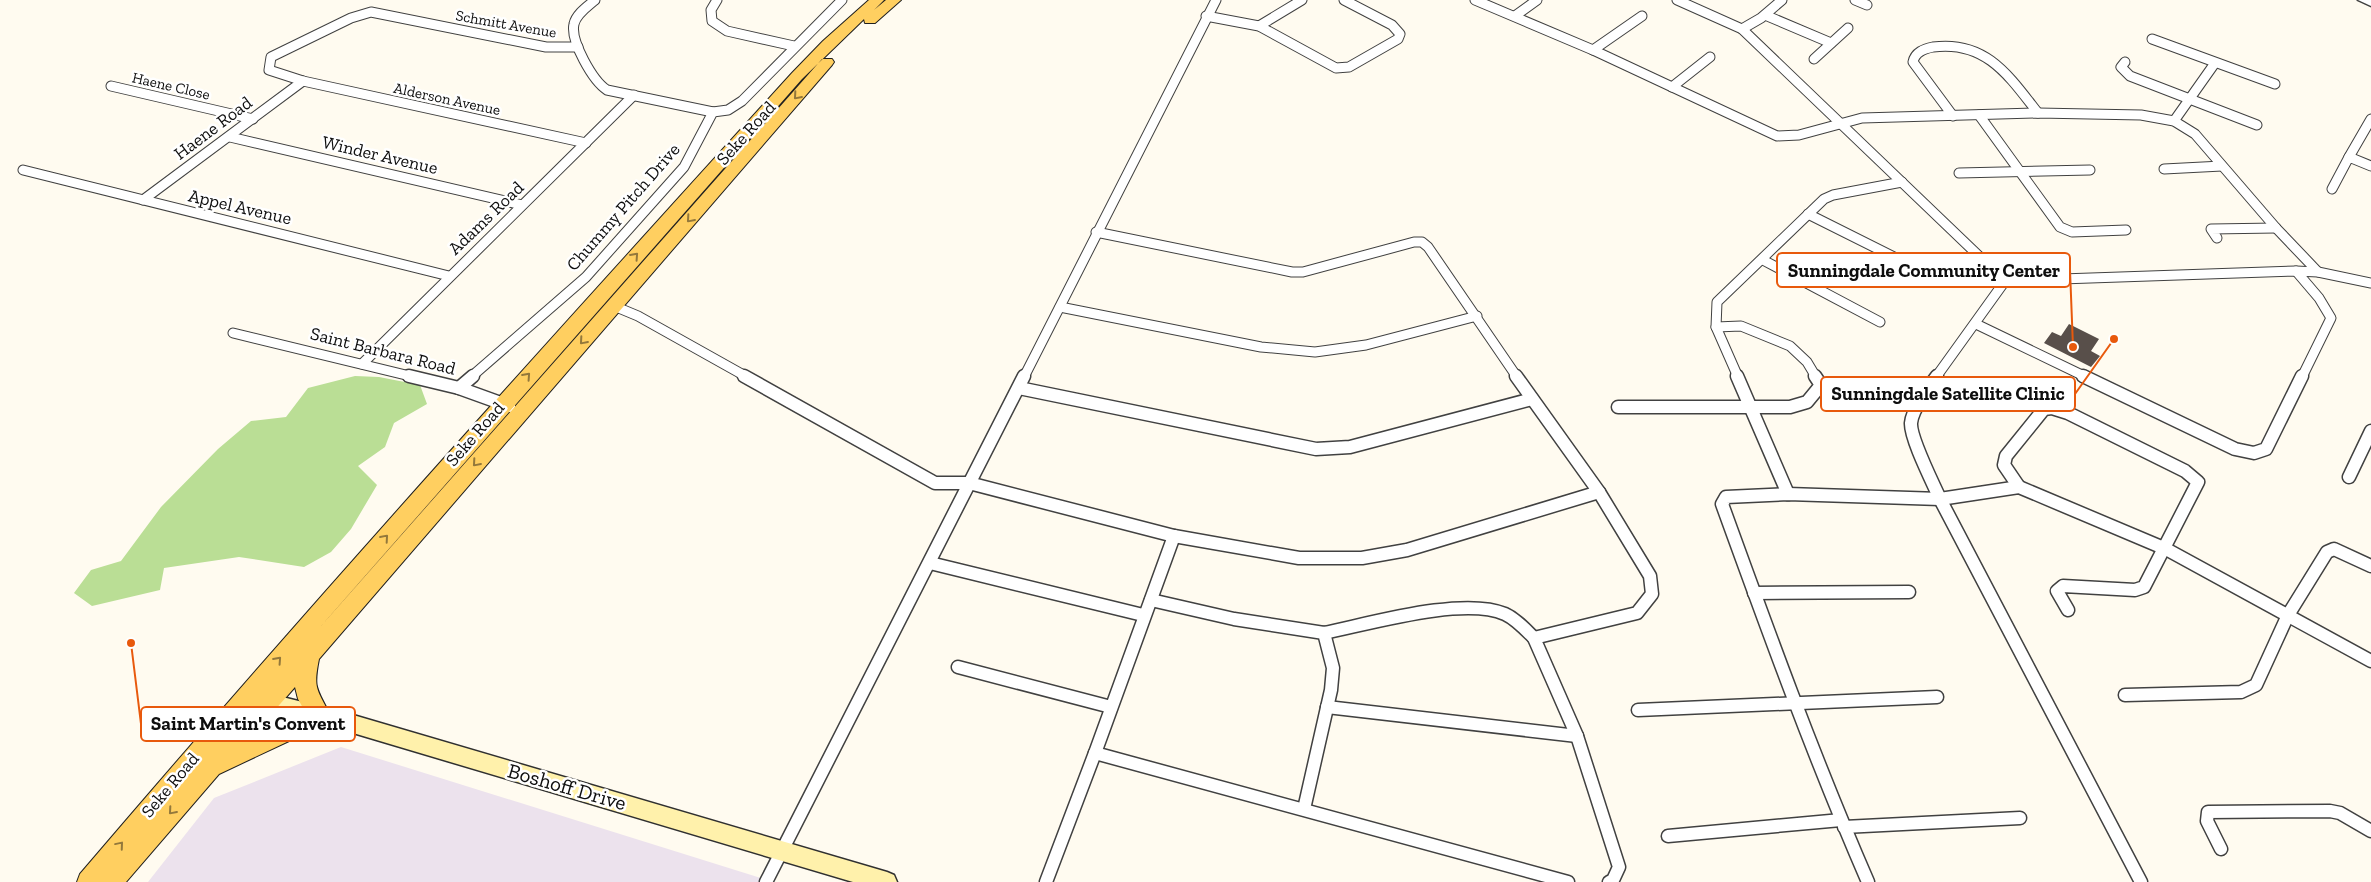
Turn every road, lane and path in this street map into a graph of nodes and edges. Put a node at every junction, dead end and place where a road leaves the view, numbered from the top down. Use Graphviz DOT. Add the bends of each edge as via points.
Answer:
graph roads {
  1 [pos="595,0"];
  2 [pos="717,0"];
  3 [pos="842,0"];
  4 [pos="877,0"];
  5 [pos="894,0"];
  6 [pos="1216,0"];
  7 [pos="1302,0"];
  8 [pos="1344,0"];
  9 [pos="1475,0"];
  10 [pos="1537,0"];
  11 [pos="1677,0"];
  12 [pos="1782,0"];
  13 [pos="1855,0"];
  14 [pos="2364,0"];
  15 [pos="2371,2"];
  16 [pos="1867,5"];
  17 [pos="371,12"];
  18 [pos="1765,15"];
  19 [pos="1206,16"];
  20 [pos="1515,16"];
  21 [pos="1642,16"];
  22 [pos="1259,26"];
  23 [pos="1848,28"];
  24 [pos="1742,29"];
  25 [pos="2152,39"];
  26 [pos="1831,43"];
  27 [pos="578,46"];
  28 [pos="794,46"];
  29 [pos="1592,50"];
  30 [pos="1710,57"];
  31 [pos="1814,58"];
  32 [pos="2125,62"];
  33 [pos="2215,63"];
  34 [pos="303,81"];
  35 [pos="2274,84"];
  36 [pos="112,86"];
  37 [pos="1672,87"];
  38 [pos="634,95"];
  39 [pos="2189,99"];
  40 [pos="713,112"];
  41 [pos="2038,113"];
  42 [pos="1979,115"];
  43 [pos="1953,116"];
  44 [pos="253,119"];
  45 [pos="2371,119"];
  46 [pos="1839,121"];
  47 [pos="2174,121"];
  48 [pos="2257,125"];
  49 [pos="230,137"];
  50 [pos="586,143"];
  51 [pos="2349,157"];
  52 [pos="2222,166"];
  53 [pos="2371,166"];
  54 [pos="2164,169"];
  55 [pos="23,170"];
  56 [pos="2090,170"];
  57 [pos="2023,172"];
  58 [pos="1959,173"];
  59 [pos="1902,182"];
  60 [pos="2332,189"];
  61 [pos="142,200"];
  62 [pos="522,205"];
  63 [pos="1808,214"];
  64 [pos="2276,228"];
  65 [pos="2126,230"];
  66 [pos="1096,232"];
  67 [pos="2217,238"];
  68 [pos="1762,260"];
  69 [pos="1922,271"];
  70 [pos="2296,271"];
  71 [pos="2318,272"];
  72 [pos="449,276"];
  73 [pos="2005,281"];
  74 [pos="2371,282"];
  75 [pos="614,306"];
  76 [pos="1060,307"];
  77 [pos="1477,316"];
  78 [pos="1880,322"];
  79 [pos="1976,324"];
  80 [pos="1716,327"];
  81 [pos="233,333"];
  82 [pos="362,364"];
  83 [pos="459,388"];
  84 [pos="1019,388"];
  85 [pos="1532,399"];
  86 [pos="503,403"];
  87 [pos="1751,406"];
  88 [pos="1618,407"];
  89 [pos="522,411"];
  90 [pos="2371,431"];
  91 [pos="2349,477"];
  92 [pos="969,483"];
  93 [pos="2018,487"];
  94 [pos="1599,492"];
  95 [pos="1788,494"];
  96 [pos="1940,499"];
  97 [pos="1174,536"];
  98 [pos="2166,549"];
  99 [pos="930,563"];
  100 [pos="2371,566"];
  101 [pos="1910,592"];
  102 [pos="1754,593"];
  103 [pos="1151,600"];
  104 [pos="2068,610"];
  105 [pos="1144,615"];
  106 [pos="2288,615"];
  107 [pos="1324,633"];
  108 [pos="1534,638"];
  109 [pos="309,653"];
  110 [pos="2371,661"];
  111 [pos="958,667"];
  112 [pos="2125,694"];
  113 [pos="245,696"];
  114 [pos="1937,697"];
  115 [pos="268,702"];
  116 [pos="1798,703"];
  117 [pos="1111,707"];
  118 [pos="1327,707"];
  119 [pos="1638,710"];
  120 [pos="318,714"];
  121 [pos="343,721"];
  122 [pos="1577,736"];
  123 [pos="1095,753"];
  124 [pos="204,774"];
  125 [pos="1304,809"];
  126 [pos="2020,818"];
  127 [pos="1843,824"];
  128 [pos="2371,831"];
  129 [pos="1668,836"];
  130 [pos="2221,849"];
  131 [pos="782,851"];
  132 [pos="89,882"];
  133 [pos="110,882"];
  134 [pos="766,882"];
  135 [pos="887,882"];
  136 [pos="1046,882"];
  137 [pos="1568,882"];
  138 [pos="1609,882"];
  139 [pos="1868,882"];
  140 [pos="2141,882"];
  1 -- 27 [label="street" via="574,24"];
  2 -- 28 [label="street" via="711,17 721,28"];
  3 -- 28 [label="street"];
  86 -- 4 [label="main road, Seke Road, one-way" via="797,76"];
  5 -- 75 [label="main road, Seke Road, one-way" via="817,73"];
  6 -- 19 [label="street"];
  7 -- 22 [label="street"];
  8 -- 22 [label="street" via="1392,25 1398,32 1398,38 1349,67 1336,68"];
  9 -- 20 [label="street"];
  10 -- 20 [label="street"];
  11 -- 24 [label="street"];
  12 -- 18 [label="street"];
  13 -- 16 [label="street"];
  14 -- 15 [label="street"];
  17 -- 27 [label="street, Schmitt Avenue" via="546,47"];
  17 -- 34 [label="street, Alderson Avenue" via="351,18 271,57 269,70"];
  18 -- 24 [label="street"];
  18 -- 26 [label="street"];
  19 -- 22 [label="street"];
  19 -- 66 [label="street"];
  20 -- 29 [label="street"];
  21 -- 29 [label="street"];
  23 -- 26 [label="street"];
  24 -- 46 [label="street"];
  25 -- 33 [label="street"];
  26 -- 31 [label="street"];
  27 -- 38 [label="street" via="601,86"];
  28 -- 40 [label="street" via="736,107"];
  29 -- 37 [label="street"];
  30 -- 37 [label="street"];
  32 -- 39 [label="street" via="2120,67 2125,74"];
  33 -- 35 [label="street"];
  33 -- 39 [label="street"];
  34 -- 44 [label="street, Haene Road"];
  34 -- 50 [label="street, Alderson Avenue"];
  36 -- 44 [label="street, Haene Close"];
  37 -- 46 [label="street" via="1777,136 1830,128"];
  38 -- 40 [label="street"];
  38 -- 50 [label="street, Adams Road"];
  39 -- 47 [label="street"];
  39 -- 48 [label="street"];
  40 -- 83 [label="street, Chummy Pitch Drive" via="684,167 586,277"];
  41 -- 42 [label="street"];
  41 -- 43 [label="street" via="1998,64 1983,53 1949,46 1920,51 1912,62"];
  41 -- 47 [label="street" via="2142,115"];
  42 -- 43 [label="street"];
  42 -- 57 [label="street"];
  43 -- 46 [label="street"];
  44 -- 49 [label="street, Haene Road"];
  45 -- 51 [label="street"];
  46 -- 59 [label="street"];
  47 -- 52 [label="street" via="2195,134"];
  49 -- 61 [label="street, Haene Road"];
  49 -- 62 [label="street, Winder Avenue"];
  50 -- 62 [label="street, Adams Road"];
  51 -- 53 [label="street"];
  51 -- 60 [label="street"];
  52 -- 54 [label="street"];
  52 -- 64 [label="street"];
  55 -- 61 [label="street, Appel Avenue"];
  56 -- 57 [label="street"];
  57 -- 58 [label="street"];
  57 -- 65 [label="street" via="2060,227 2072,232"];
  59 -- 63 [label="street" via="1833,195"];
  59 -- 73 [label="street"];
  61 -- 72 [label="street, Appel Avenue"];
  62 -- 72 [label="street, Adams Road"];
  63 -- 68 [label="street"];
  63 -- 69 [label="street"];
  64 -- 67 [label="street" via="2211,229"];
  64 -- 71 [label="street"];
  66 -- 76 [label="street"];
  66 -- 77 [label="street" via="1292,272 1422,242"];
  68 -- 78 [label="street"];
  68 -- 80 [label="street" via="1717,302"];
  70 -- 71 [label="street"];
  70 -- 73 [label="street"];
  70 -- 79 [label="street" via="2331,318 2266,449 2254,453 2235,449"];
  71 -- 74 [label="street"];
  72 -- 82 [label="street, Adams Road"];
  73 -- 79 [label="street"];
  75 -- 89 [label="main road, Seke Road, one-way"];
  75 -- 92 [label="street" via="638,316 935,483"];
  76 -- 77 [label="street" via="1262,347 1315,352 1366,345"];
  76 -- 84 [label="street"];
  77 -- 85 [label="street"];
  79 -- 96 [label="street" via="1926,390 1911,423"];
  80 -- 87 [label="street"];
  80 -- 87 [label="street" via="1741,326 1790,346 1807,362 1821,385 1807,402 1800,405"];
  81 -- 82 [label="street, Saint Barbara Road"];
  82 -- 83 [label="street, Saint Barbara Road"];
  83 -- 86 [label="street, Saint Barbara Road"];
  84 -- 85 [label="street" via="1316,449 1350,447"];
  84 -- 92 [label="street"];
  85 -- 94 [label="street"];
  86 -- 89 [label="street, Saint Barbara Road"];
  113 -- 86 [label="main road, Seke Road, one-way"];
  87 -- 88 [label="street"];
  87 -- 95 [label="street"];
  89 -- 109 [label="main road, Seke Road, one-way"];
  90 -- 91 [label="street"];
  92 -- 97 [label="street"];
  92 -- 99 [label="street"];
  93 -- 96 [label="street"];
  93 -- 98 [label="street"];
  93 -- 98 [label="street" via="2004,465 2006,456 2044,409 2068,413 2194,476 2197,488"];
  94 -- 97 [label="street" via="1416,548 1362,558 1299,558"];
  94 -- 108 [label="street" via="1650,576 1652,594 1637,613"];
  95 -- 96 [label="street"];
  95 -- 102 [label="street" via="1736,495 1722,500"];
  96 -- 140 [label="street"];
  97 -- 103 [label="street"];
  98 -- 104 [label="street" via="2144,587 2135,590 2059,588 2057,592"];
  98 -- 106 [label="street"];
  99 -- 105 [label="street"];
  99 -- 131 [label="street"];
  100 -- 106 [label="street" via="2344,552 2331,550 2322,559"];
  101 -- 102 [label="street"];
  102 -- 116 [label="street"];
  103 -- 105 [label="street"];
  103 -- 107 [label="street" via="1234,619"];
  105 -- 117 [label="street"];
  106 -- 110 [label="street"];
  106 -- 112 [label="street" via="2262,674 2256,685 2248,690"];
  107 -- 108 [label="street" via="1439,612 1494,610 1521,624"];
  107 -- 118 [label="street" via="1333,668"];
  108 -- 122 [label="street"];
  109 -- 115 [label="main road, Seke Road"];
  109 -- 120 [label="main road" via="304,688"];
  111 -- 117 [label="street"];
  113 -- 115 [label="main road, Boshoff Drive"];
  132 -- 113 [label="main road, Seke Road, one-way"];
  114 -- 116 [label="street"];
  115 -- 120 [label="main road, Boshoff Drive"];
  115 -- 124 [label="main road, Seke Road"];
  116 -- 119 [label="street"];
  116 -- 127 [label="street"];
  117 -- 123 [label="street"];
  118 -- 122 [label="street"];
  118 -- 125 [label="street"];
  120 -- 121 [label="main road, Boshoff Drive"];
  121 -- 124 [label="main road" via="287,731 240,752"];
  121 -- 131 [label="main road, Boshoff Drive"];
  122 -- 138 [label="street" via="1619,867"];
  123 -- 125 [label="street"];
  123 -- 136 [label="street"];
  124 -- 133 [label="main road, Seke Road, one-way"];
  125 -- 137 [label="street"];
  126 -- 127 [label="street"];
  127 -- 129 [label="street"];
  127 -- 139 [label="street"];
  128 -- 130 [label="street" via="2340,813 2330,811 2208,812 2206,821"];
  131 -- 134 [label="street"];
  131 -- 135 [label="main road, Boshoff Drive"];
}
